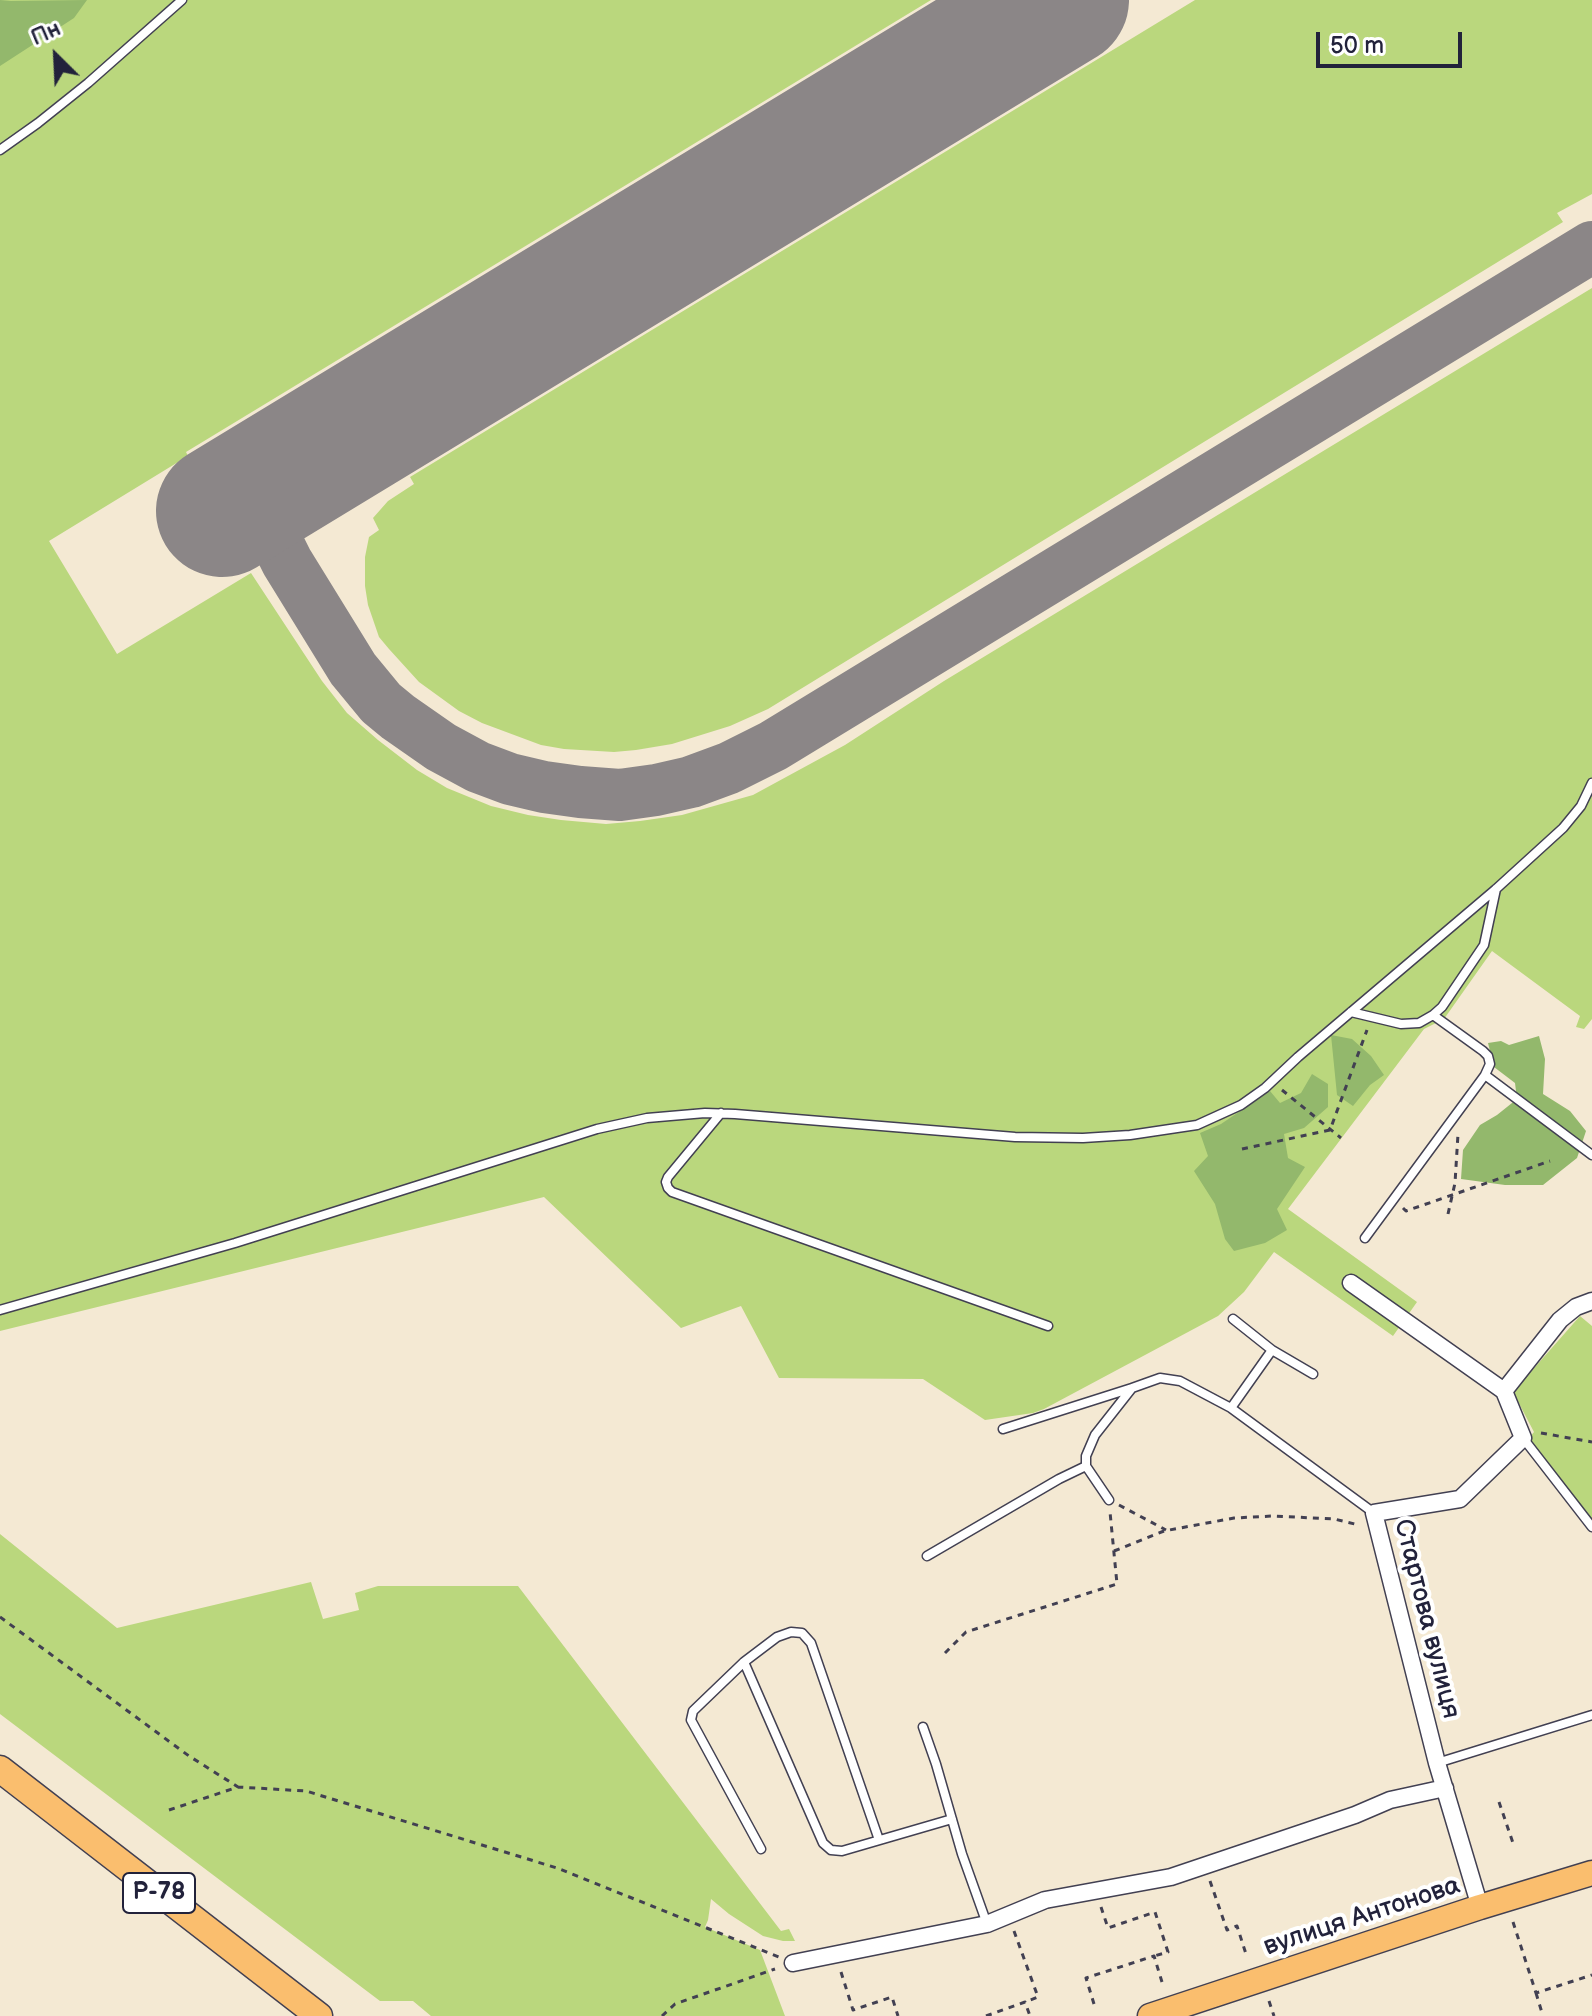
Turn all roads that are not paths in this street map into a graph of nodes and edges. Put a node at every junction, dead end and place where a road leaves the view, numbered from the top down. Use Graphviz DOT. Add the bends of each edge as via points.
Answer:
graph roads {
  1 [pos="182,0"];
  2 [pos="0,150"];
  3 [pos="1592,783"];
  4 [pos="1496,889"];
  5 [pos="1351,1012"];
  6 [pos="1433,1015"];
  7 [pos="1485,1075"];
  8 [pos="721,1113"];
  9 [pos="1592,1155"];
  10 [pos="1365,1238"];
  11 [pos="1351,1283"];
  12 [pos="1592,1301"];
  13 [pos="0,1310"];
  14 [pos="1233,1319"];
  15 [pos="1048,1326"];
  16 [pos="1272,1350"];
  17 [pos="1313,1374"];
  18 [pos="1132,1388"];
  19 [pos="1504,1391"];
  20 [pos="1231,1408"];
  21 [pos="1003,1429"];
  22 [pos="1523,1438"];
  23 [pos="1086,1466"];
  24 [pos="1109,1500"];
  25 [pos="1376,1521"];
  26 [pos="1592,1527"];
  27 [pos="927,1556"];
  28 [pos="744,1662"];
  29 [pos="1592,1715"];
  30 [pos="923,1727"];
  31 [pos="1437,1763"];
  32 [pos="0,1769"];
  33 [pos="1445,1788"];
  34 [pos="952,1819"];
  35 [pos="879,1840"];
  36 [pos="761,1849"];
  37 [pos="1592,1873"];
  38 [pos="1480,1907"];
  39 [pos="987,1924"];
  40 [pos="793,1963"];
  41 [pos="319,2016"];
  42 [pos="1150,2016"];
  1 -- 2 [label="lane" via="88,83"];
  3 -- 4 [label="lane" via="1563,828"];
  4 -- 5 [label="lane"];
  4 -- 6 [label="lane" via="1484,945"];
  5 -- 6 [label="lane" via="1401,1024"];
  5 -- 8 [label="lane" via="1241,1105 1197,1125 1130,1135 1015,1137"];
  6 -- 7 [label="lane" via="1488,1056"];
  7 -- 9 [label="lane"];
  7 -- 10 [label="lane"];
  8 -- 13 [label="lane" via="597,1129 235,1243"];
  8 -- 15 [label="lane" via="668,1177 672,1192"];
  11 -- 19 [label="street"];
  12 -- 19 [label="street" via="1560,1320"];
  14 -- 16 [label="lane"];
  16 -- 17 [label="lane"];
  16 -- 20 [label="lane"];
  18 -- 20 [label="lane" via="1160,1378 1180,1381"];
  18 -- 21 [label="lane"];
  18 -- 23 [label="lane" via="1095,1435"];
  19 -- 22 [label="street"];
  20 -- 25 [label="lane"];
  22 -- 25 [label="street, Стартова вулиця" via="1460,1499"];
  22 -- 26 [label="lane"];
  23 -- 24 [label="lane"];
  23 -- 27 [label="lane"];
  25 -- 31 [label="street, Стартова вулиця"];
  28 -- 35 [label="lane" via="823,1843 842,1851"];
  28 -- 35 [label="lane" via="791,1632 802,1633 811,1643"];
  28 -- 36 [label="lane" via="693,1711 691,1720"];
  29 -- 31 [label="lane"];
  30 -- 34 [label="lane"];
  31 -- 33 [label="street, Стартова вулиця"];
  32 -- 41 [label="highway, Р-78"];
  33 -- 38 [label="street, Стартова вулиця"];
  33 -- 39 [label="street" via="1390,1800 1171,1877 1045,1900"];
  34 -- 35 [label="lane"];
  34 -- 39 [label="lane"];
  37 -- 38 [label="main road, вулиця Антонова"];
  38 -- 42 [label="main road, вулиця Антонова"];
  39 -- 40 [label="street"];
}
